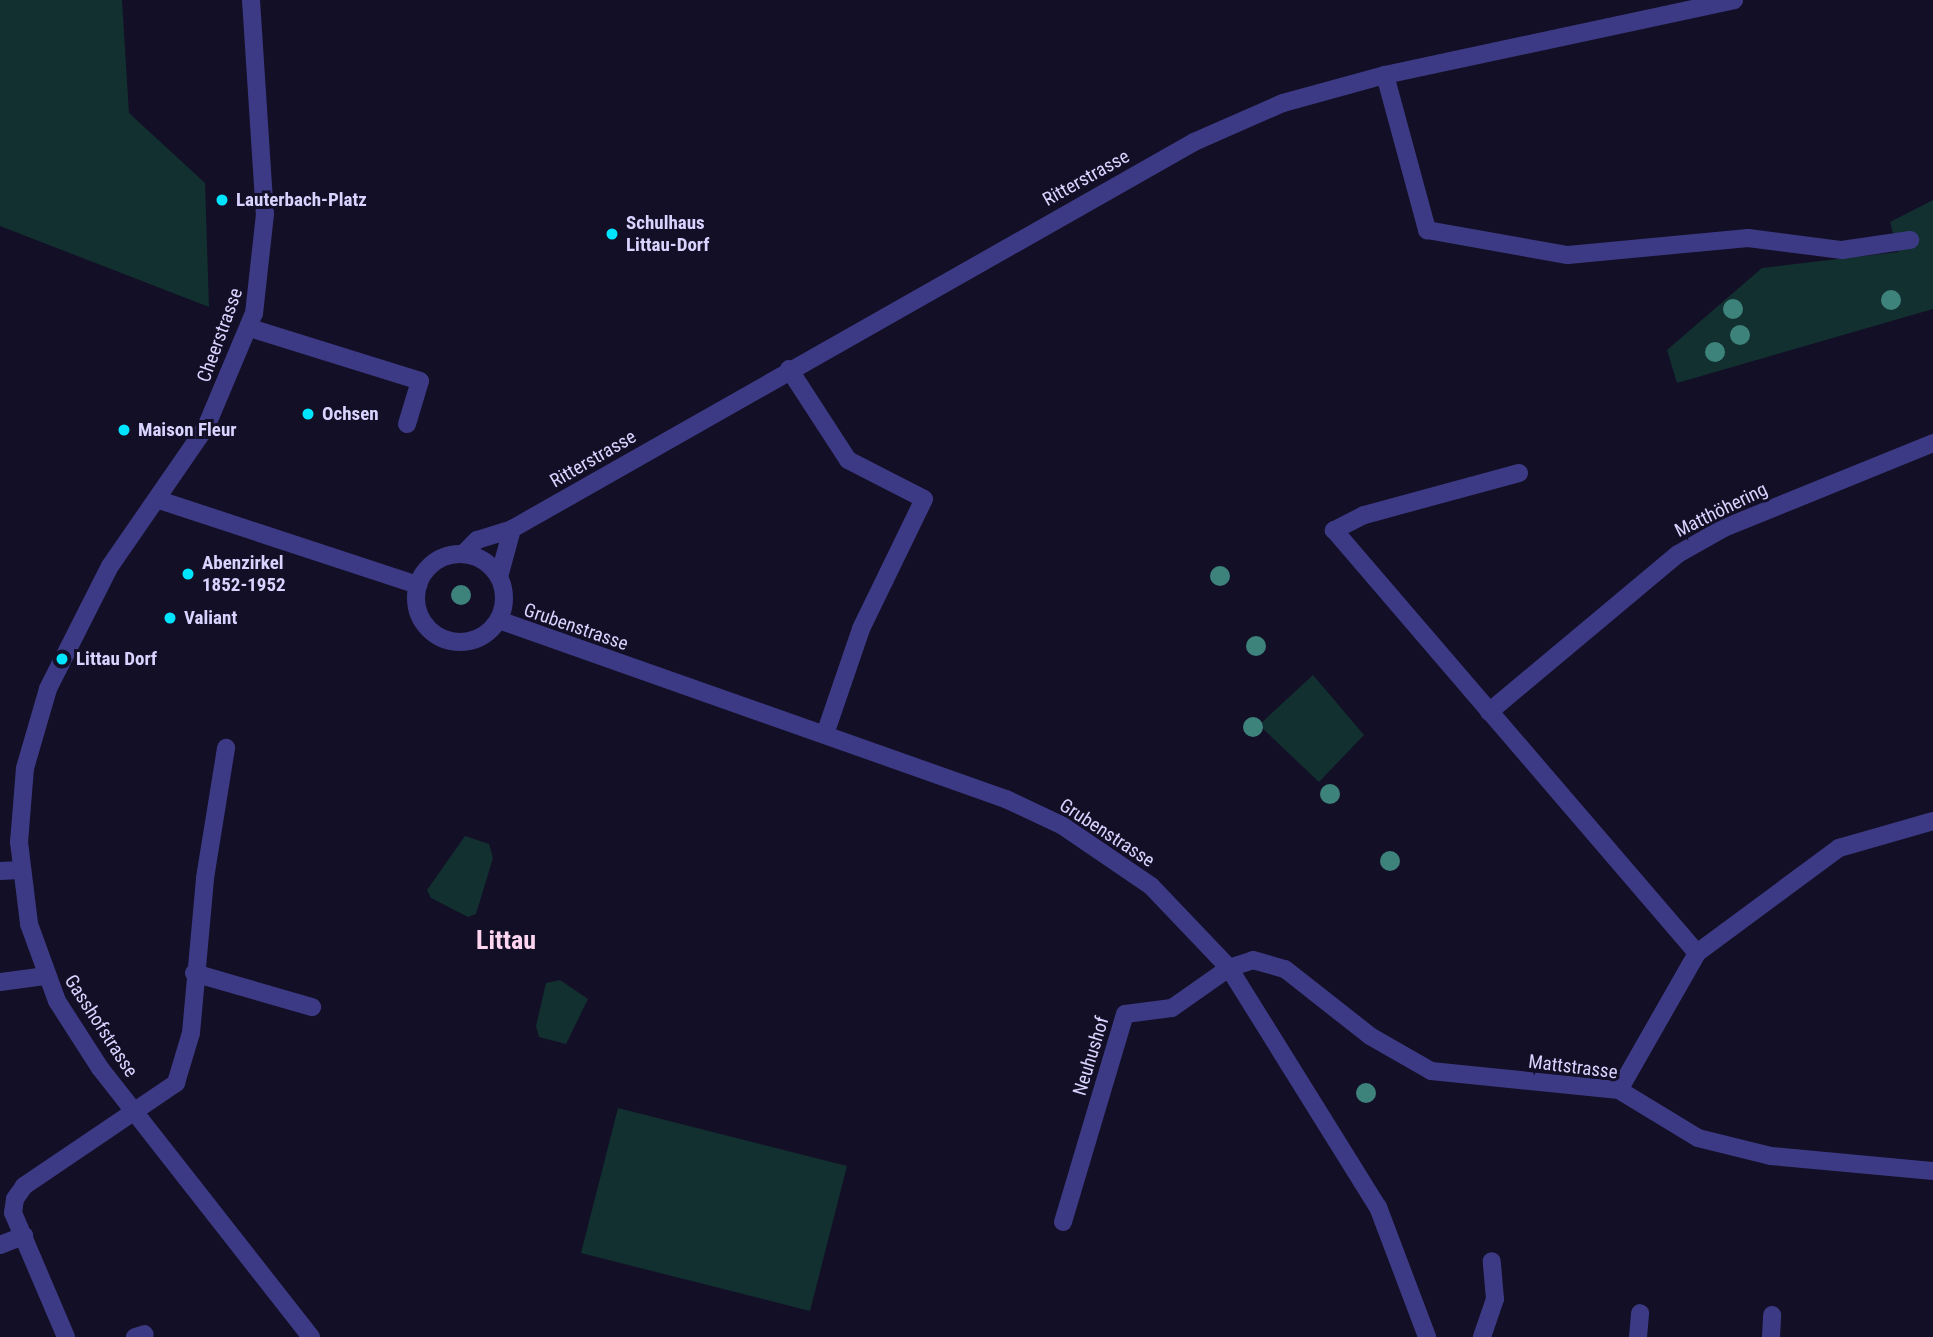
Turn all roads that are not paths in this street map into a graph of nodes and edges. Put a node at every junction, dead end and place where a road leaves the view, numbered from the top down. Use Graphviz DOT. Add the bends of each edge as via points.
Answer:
graph roads {
  1 [pos="251,0"];
  2 [pos="1734,0"];
  3 [pos="1385,75"];
  4 [pos="1910,240"];
  5 [pos="250,328"];
  6 [pos="789,369"];
  7 [pos="407,424"];
  8 [pos="1933,443"];
  9 [pos="1520,473"];
  10 [pos="159,500"];
  11 [pos="512,529"];
  12 [pos="463,554"];
  13 [pos="499,577"];
  14 [pos="418,585"];
  15 [pos="499,620"];
  16 [pos="1489,712"];
  17 [pos="825,734"];
  18 [pos="226,748"];
  19 [pos="1933,821"];
  20 [pos="21,870"];
  21 [pos="0,871"];
  22 [pos="1697,953"];
  23 [pos="1229,968"];
  24 [pos="194,973"];
  25 [pos="45,976"];
  26 [pos="0,982"];
  27 [pos="312,1007"];
  28 [pos="1619,1090"];
  29 [pos="132,1111"];
  30 [pos="1933,1171"];
  31 [pos="1063,1222"];
  32 [pos="24,1236"];
  33 [pos="0,1245"];
  34 [pos="1492,1261"];
  35 [pos="1640,1313"];
  36 [pos="1772,1315"];
  37 [pos="66,1337"];
  38 [pos="311,1337"];
  39 [pos="1427,1337"];
  40 [pos="1482,1337"];
  41 [pos="1638,1337"];
  42 [pos="1771,1337"];
  1 -- 5 [label="street, Cheerstrasse" via="265,229"];
  2 -- 3 [label="street, Ritterstrasse"];
  3 -- 4 [label="street" via="1427,230 1568,255 1748,238 1842,250"];
  3 -- 6 [label="street, Ritterstrasse" via="1283,103 1194,142"];
  5 -- 7 [label="street" via="420,381"];
  5 -- 10 [label="street, Cheerstrasse" via="206,427"];
  6 -- 11 [label="street, Ritterstrasse"];
  6 -- 17 [label="street" via="848,460 924,499 861,629"];
  8 -- 16 [label="street, Matthöhering" via="1724,528 1678,554"];
  9 -- 16 [label="street" via="1364,515 1334,530"];
  10 -- 14 [label="street"];
  10 -- 20 [label="street, Gasshofstrasse" via="110,566 48,689 21,792"];
  11 -- 12 [label="street, Ritterstrasse" via="496,530"];
  11 -- 13 [label="street"];
  12 -- 13 [label="street" via="484,561"];
  12 -- 14 [label="street" via="431,565"];
  13 -- 15 [label="street" via="504,606"];
  14 -- 15 [label="street" via="426,626 449,641 478,639"];
  15 -- 17 [label="street, Grubenstrasse"];
  16 -- 22 [label="street"];
  17 -- 23 [label="street, Grubenstrasse" via="1063,826 1151,886"];
  18 -- 24 [label="street"];
  19 -- 22 [label="street" via="1839,848"];
  20 -- 21 [label="street"];
  20 -- 25 [label="street, Gasshofstrasse"];
  22 -- 28 [label="street"];
  23 -- 28 [label="street, Mattstrasse" via="1253,960 1284,969 1370,1036 1431,1071"];
  23 -- 31 [label="street, Neuhushof" via="1172,1008 1125,1014"];
  23 -- 39 [label="street, Grubenstrasse" via="1378,1207"];
  24 -- 27 [label="street"];
  24 -- 29 [label="street" via="191,1033 176,1083"];
  25 -- 26 [label="street"];
  25 -- 29 [label="street, Gasshofstrasse"];
  28 -- 30 [label="street, Mattstrasse" via="1698,1138 1771,1156"];
  29 -- 32 [label="street" via="24,1186 13,1213"];
  29 -- 38 [label="street, Gasshofstrasse"];
  32 -- 33 [label="street"];
  32 -- 37 [label="street"];
  34 -- 40 [label="street" via="1495,1299"];
  35 -- 41 [label="street"];
  36 -- 42 [label="street"];
}
